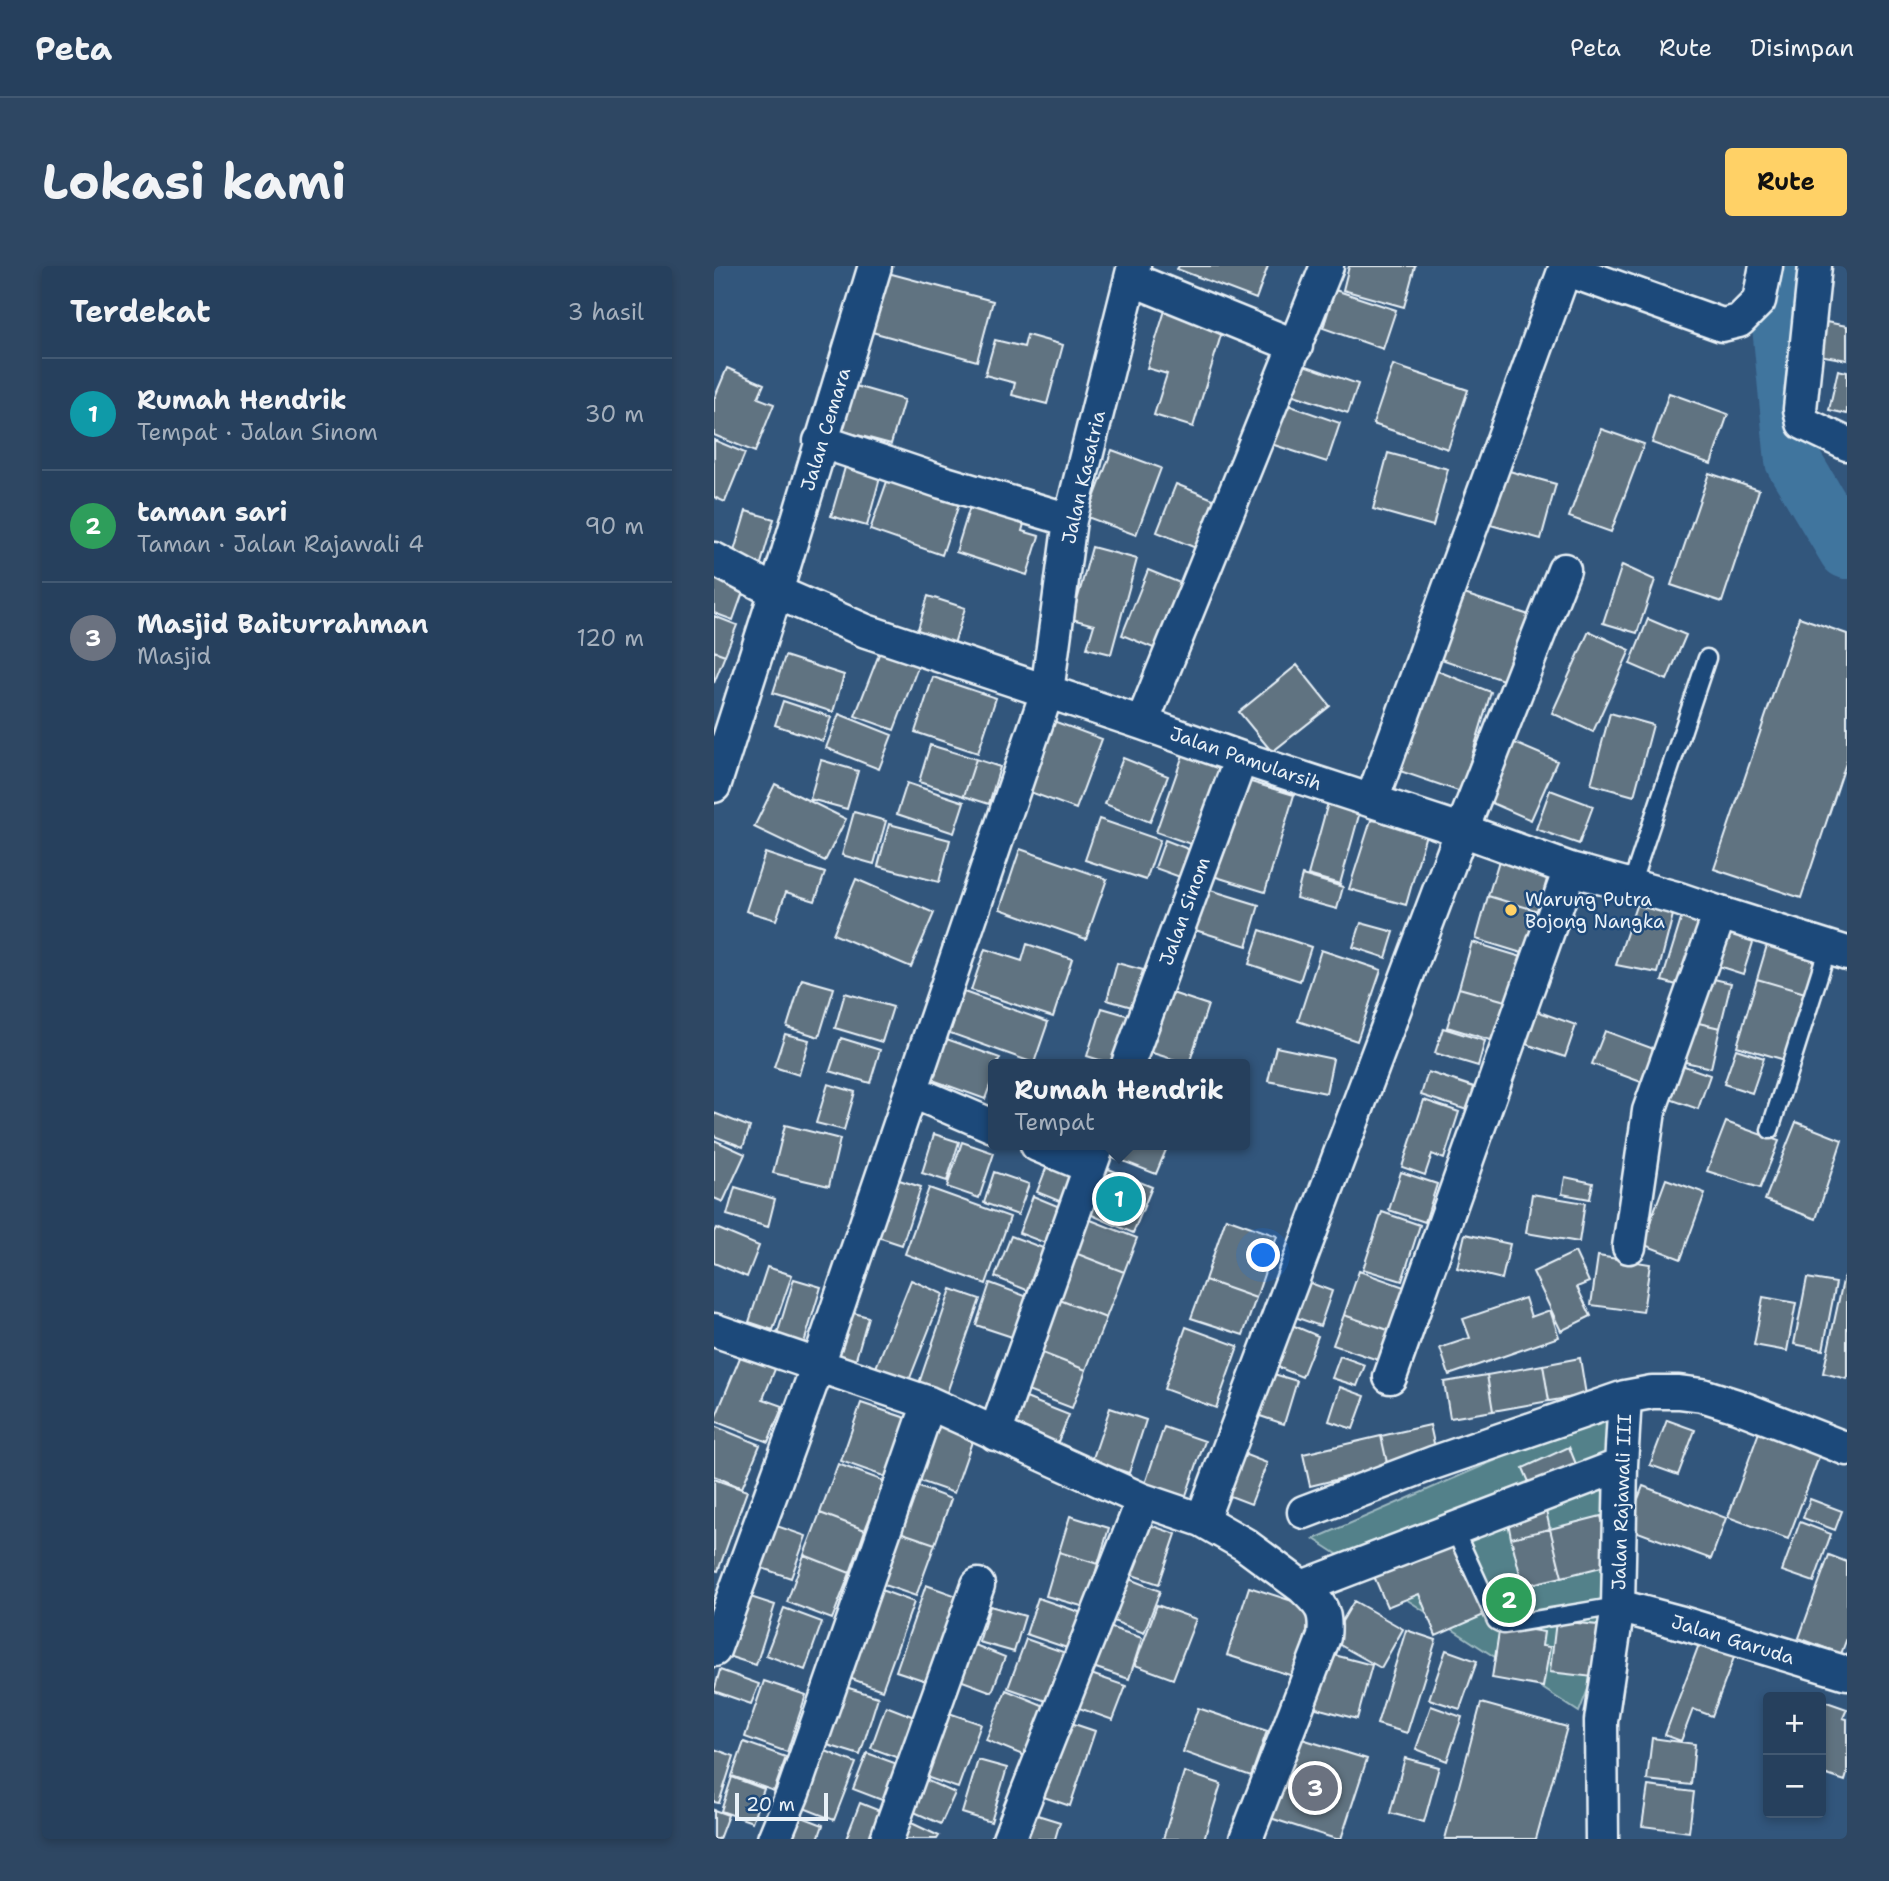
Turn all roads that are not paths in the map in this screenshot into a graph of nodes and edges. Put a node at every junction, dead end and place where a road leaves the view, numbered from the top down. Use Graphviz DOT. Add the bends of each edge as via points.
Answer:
graph roads {
  1 [pos="875,266"];
  2 [pos="1327,266"];
  3 [pos="1766,266"];
  4 [pos="1815,266"];
  5 [pos="1565,268"];
  6 [pos="1132,273"];
  7 [pos="1296,346"];
  8 [pos="820,441"];
  9 [pos="1847,444"];
  10 [pos="1070,520"];
  11 [pos="714,559"];
  12 [pos="1564,570"];
  13 [pos="776,592"];
  14 [pos="1707,658"];
  15 [pos="1047,692"];
  16 [pos="1142,723"];
  17 [pos="1241,758"];
  18 [pos="714,786"];
  19 [pos="1372,800"];
  20 [pos="1462,830"];
  21 [pos="1570,869"];
  22 [pos="1631,884"];
  23 [pos="1720,913"];
  24 [pos="1838,950"];
  25 [pos="1130,1059"];
  26 [pos="911,1091"];
  27 [pos="988,1124"];
  28 [pos="1770,1130"];
  29 [pos="1063,1150"];
  30 [pos="1094,1156"];
  31 [pos="1629,1247"];
  32 [pos="714,1330"];
  33 [pos="818,1365"];
  34 [pos="1390,1377"];
  35 [pos="1625,1397"];
  36 [pos="929,1403"];
  37 [pos="995,1434"];
  38 [pos="1847,1449"];
  39 [pos="1621,1465"];
  40 [pos="1143,1500"];
  41 [pos="1304,1512"];
  42 [pos="1202,1520"];
  43 [pos="1454,1529"];
  44 [pos="978,1585"];
  45 [pos="1302,1587"];
  46 [pos="1618,1606"];
  47 [pos="714,1650"];
  48 [pos="1847,1673"];
  49 [pos="774,1839"];
  50 [pos="887,1839"];
  51 [pos="1009,1839"];
  52 [pos="1246,1839"];
  53 [pos="1602,1839"];
  1 -- 8 [label="street, Jalan Cemara"];
  2 -- 7 [label="street"];
  3 -- 5 [label="street" via="1759,301 1739,321 1722,325"];
  4 -- 9 [label="street" via="1800,409 1803,423"];
  5 -- 19 [label="street"];
  6 -- 7 [label="street"];
  6 -- 10 [label="street, Jalan Kasatria"];
  7 -- 16 [label="street"];
  8 -- 10 [label="street"];
  8 -- 13 [label="street, Jalan Cemara"];
  10 -- 15 [label="street, Jalan Kasatria"];
  11 -- 13 [label="street, Jalan Pamularsih"];
  12 -- 20 [label="street"];
  13 -- 15 [label="street, Jalan Pamularsih" via="866,631"];
  13 -- 18 [label="street, Jalan Cemara"];
  14 -- 22 [label="lane"];
  15 -- 16 [label="street, Jalan Pamularsih"];
  15 -- 26 [label="street, Jalan Kasatria"];
  16 -- 17 [label="street, Jalan Pamularsih"];
  17 -- 19 [label="street, Jalan Pamularsih"];
  17 -- 25 [label="street, Jalan Sinom"];
  19 -- 20 [label="street, Jalan Pamularsih"];
  20 -- 21 [label="street, Jalan Pamularsih"];
  20 -- 42 [label="street"];
  21 -- 22 [label="street, Jalan Pamularsih"];
  21 -- 34 [label="street"];
  22 -- 23 [label="street, Jalan Pamularsih"];
  23 -- 24 [label="street, Jalan Pamularsih"];
  23 -- 31 [label="street" via="1649,1111"];
  24 -- 28 [label="lane"];
  26 -- 27 [label="street"];
  26 -- 33 [label="street, Jalan Kasatria"];
  29 -- 30 [label="street"];
  30 -- 37 [label="street"];
  32 -- 33 [label="street"];
  33 -- 36 [label="street"];
  33 -- 47 [label="street, Jalan Kasatria"];
  35 -- 38 [label="street" via="1652,1392 1702,1395"];
  35 -- 39 [label="street, Jalan Rajawali III"];
  35 -- 41 [label="street"];
  36 -- 37 [label="street"];
  36 -- 49 [label="street"];
  37 -- 40 [label="street"];
  39 -- 43 [label="street"];
  39 -- 46 [label="street, Jalan Rajawali III"];
  40 -- 42 [label="street"];
  40 -- 51 [label="street"];
  42 -- 45 [label="street"];
  43 -- 45 [label="street"];
  43 -- 46 [label="lane" via="1496,1621 1504,1625"];
  44 -- 50 [label="street"];
  45 -- 52 [label="street" via="1322,1608 1324,1637"];
  46 -- 48 [label="street, Jalan Garuda"];
  46 -- 53 [label="street, Jalan Rajawali III" via="1601,1721"];
}
